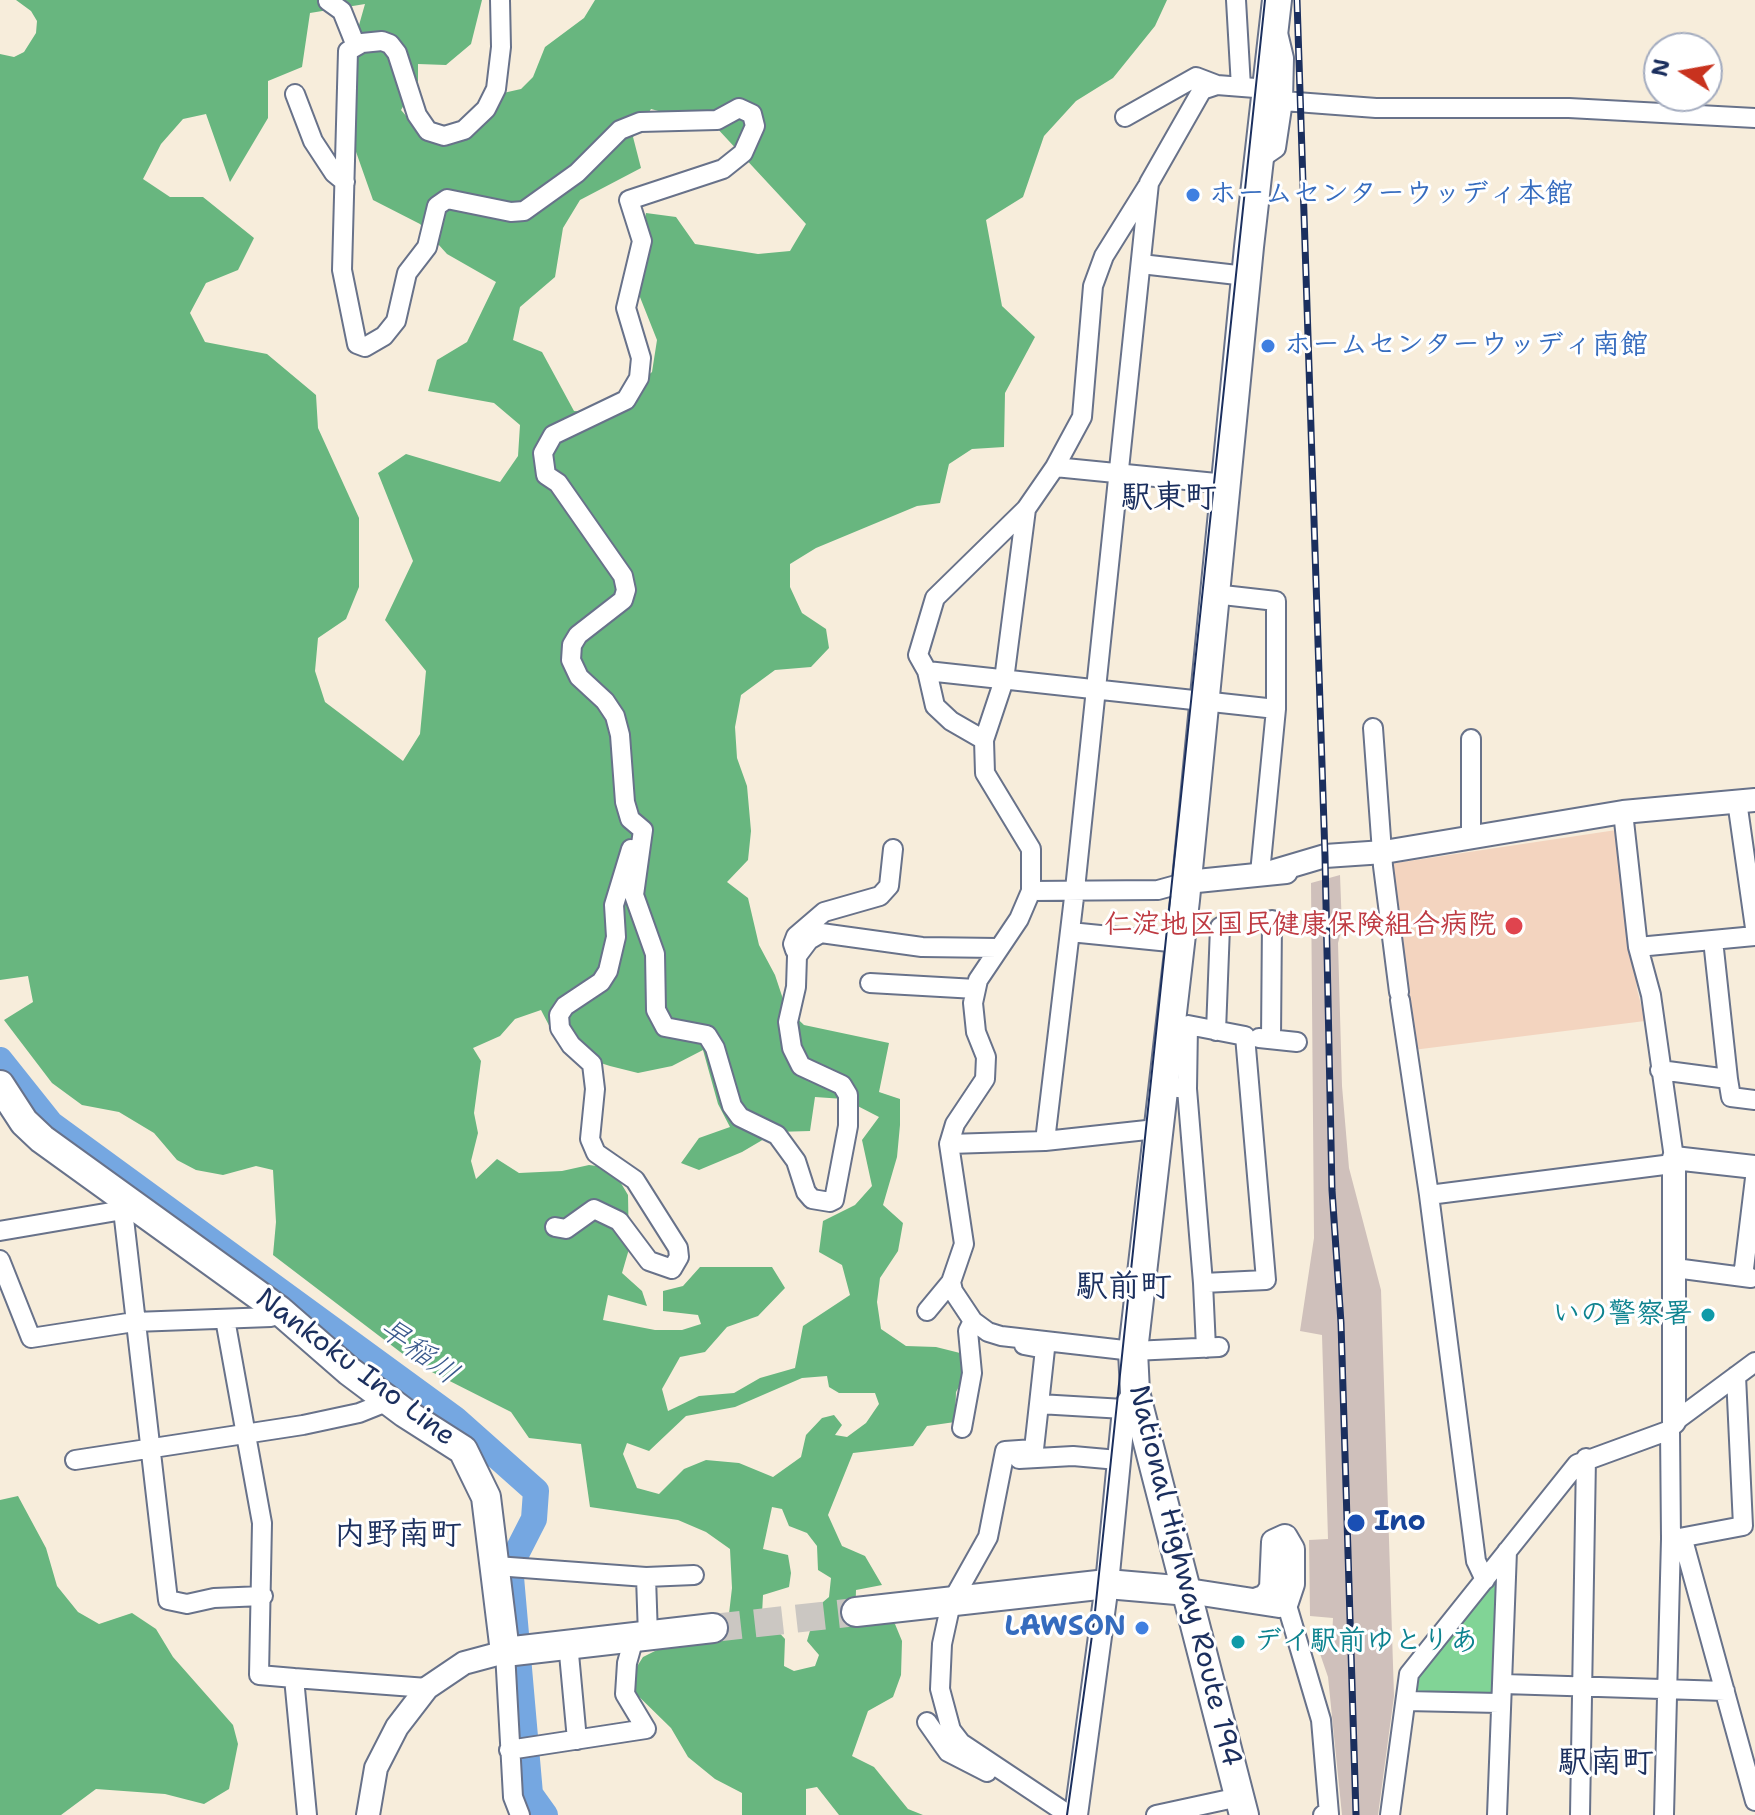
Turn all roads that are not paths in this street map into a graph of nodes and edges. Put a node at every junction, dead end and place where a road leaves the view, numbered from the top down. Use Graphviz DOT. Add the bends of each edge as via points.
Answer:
graph roads {
  1 [pos="500,0"];
  2 [pos="1236,0"];
  3 [pos="328,1"];
  4 [pos="1275,14"];
  5 [pos="356,46"];
  6 [pos="1217,85"];
  7 [pos="1264,92"];
  8 [pos="295,94"];
  9 [pos="1125,117"];
  10 [pos="1755,118"];
  11 [pos="345,182"];
  12 [pos="1149,183"];
  13 [pos="1141,264"];
  14 [pos="1246,276"];
  15 [pos="1055,467"];
  16 [pos="1118,474"];
  17 [pos="1226,484"];
  18 [pos="1026,509"];
  19 [pos="1214,594"];
  20 [pos="927,671"];
  21 [pos="1004,680"];
  22 [pos="1095,689"];
  23 [pos="1202,700"];
  24 [pos="1276,709"];
  25 [pos="1373,728"];
  26 [pos="1471,739"];
  27 [pos="984,740"];
  28 [pos="1746,801"];
  29 [pos="1623,812"];
  30 [pos="630,819"];
  31 [pos="1471,835"];
  32 [pos="893,849"];
  33 [pos="1382,852"];
  34 [pos="1750,854"];
  35 [pos="1266,873"];
  36 [pos="1187,882"];
  37 [pos="1075,889"];
  38 [pos="1031,891"];
  39 [pos="1272,920"];
  40 [pos="1220,927"];
  41 [pos="1755,928"];
  42 [pos="1070,932"];
  43 [pos="1755,936"];
  44 [pos="1713,940"];
  45 [pos="1180,943"];
  46 [pos="1638,947"];
  47 [pos="997,948"];
  48 [pos="797,956"];
  49 [pos="870,983"];
  50 [pos="976,989"];
  51 [pos="1216,1031"];
  52 [pos="1245,1036"];
  53 [pos="1271,1039"];
  54 [pos="1297,1042"];
  55 [pos="1660,1070"];
  56 [pos="985,1079"];
  57 [pos="1728,1079"];
  58 [pos="1174,1087"];
  59 [pos="3,1098"];
  60 [pos="1755,1100"];
  61 [pos="950,1108"];
  62 [pos="1156,1129"];
  63 [pos="1045,1141"];
  64 [pos="949,1144"];
  65 [pos="1673,1161"];
  66 [pos="1755,1167"];
  67 [pos="1755,1178"];
  68 [pos="1429,1195"];
  69 [pos="126,1206"];
  70 [pos="555,1227"];
  71 [pos="0,1231"];
  72 [pos="0,1260"];
  73 [pos="1675,1268"];
  74 [pos="1749,1278"];
  75 [pos="951,1282"];
  76 [pos="1203,1283"];
  77 [pos="279,1310"];
  78 [pos="927,1311"];
  79 [pos="225,1319"];
  80 [pos="973,1321"];
  81 [pos="134,1322"];
  82 [pos="1001,1336"];
  83 [pos="1133,1351"];
  84 [pos="1755,1362"];
  85 [pos="1736,1376"];
  86 [pos="389,1401"];
  87 [pos="1130,1401"];
  88 [pos="1039,1404"];
  89 [pos="1672,1426"];
  90 [pos="962,1428"];
  91 [pos="246,1432"];
  92 [pos="149,1448"];
  93 [pos="1004,1456"];
  94 [pos="1586,1458"];
  95 [pos="75,1460"];
  96 [pos="1118,1460"];
  97 [pos="1677,1540"];
  98 [pos="1507,1551"];
  99 [pos="496,1566"];
  100 [pos="694,1575"];
  101 [pos="646,1577"];
  102 [pos="1485,1580"];
  103 [pos="1107,1584"];
  104 [pos="1188,1591"];
  105 [pos="263,1596"];
  106 [pos="1255,1601"];
  107 [pos="1286,1602"];
  108 [pos="951,1603"];
  109 [pos="856,1612"];
  110 [pos="713,1628"];
  111 [pos="641,1637"];
  112 [pos="568,1643"];
  113 [pos="512,1650"];
  114 [pos="294,1678"];
  115 [pos="1504,1684"];
  116 [pos="1583,1686"];
  117 [pos="427,1688"];
  118 [pos="1668,1689"];
  119 [pos="1725,1691"];
  120 [pos="1406,1701"];
  121 [pos="1499,1703"];
  122 [pos="927,1722"];
  123 [pos="577,1740"];
  124 [pos="509,1750"];
  125 [pos="1045,1796"];
  126 [pos="1755,1801"];
  127 [pos="1241,1806"];
  128 [pos="307,1815"];
  129 [pos="368,1815"];
  130 [pos="520,1815"];
  131 [pos="1069,1815"];
  132 [pos="1076,1815"];
  133 [pos="1156,1815"];
  134 [pos="1323,1815"];
  135 [pos="1390,1815"];
  136 [pos="1497,1815"];
  137 [pos="1580,1815"];
  138 [pos="1664,1815"];
  1 -- 5 [label="street" via="496,89 486,109 464,130 444,136 428,131 417,115 397,53 382,41"];
  2 -- 7 [label="street"];
  3 -- 5 [label="street" via="342,11"];
  4 -- 7 [label="main road, National Highway Route 194"];
  5 -- 11 [label="street" via="348,51"];
  6 -- 7 [label="street"];
  6 -- 9 [label="street" via="1196,77"];
  6 -- 12 [label="street" via="1202,90"];
  7 -- 10 [label="street" via="1376,108 1569,108"];
  7 -- 14 [label="main road, National Highway Route 194"];
  8 -- 11 [label="street" via="313,141"];
  11 -- 30 [label="street" via="342,270 357,344 365,347 396,321 407,273 427,247 437,206 447,199 524,211 577,173 620,130 640,122 717,120 739,108 752,114 750,142 723,169 629,200 642,241 626,308 641,358 639,378 626,400 553,435 543,453 546,475 558,483 623,576 623,600 578,635 571,660 579,677 615,716"];
  12 -- 13 [label="street"];
  12 -- 15 [label="street" via="1104,256 1093,286 1082,417"];
  13 -- 14 [label="street"];
  13 -- 16 [label="street"];
  14 -- 17 [label="main road, National Highway Route 194"];
  15 -- 16 [label="street"];
  15 -- 18 [label="street"];
  16 -- 17 [label="street"];
  16 -- 22 [label="street"];
  17 -- 19 [label="main road, National Highway Route 194"];
  18 -- 20 [label="street" via="935,598 918,655"];
  18 -- 21 [label="street"];
  19 -- 23 [label="main road, National Highway Route 194"];
  19 -- 24 [label="street" via="1276,601"];
  20 -- 21 [label="street"];
  20 -- 27 [label="street" via="935,706"];
  21 -- 22 [label="street"];
  21 -- 27 [label="street"];
  22 -- 23 [label="street"];
  22 -- 37 [label="street"];
  23 -- 24 [label="street"];
  23 -- 36 [label="main road, National Highway Route 194"];
  24 -- 35 [label="street"];
  25 -- 33 [label="street"];
  26 -- 31 [label="street"];
  27 -- 38 [label="street" via="985,773 1031,849"];
  28 -- 29 [label="street"];
  28 -- 34 [label="street"];
  29 -- 31 [label="street"];
  29 -- 46 [label="street"];
  30 -- 48 [label="street" via="643,830 634,895 655,954 656,1010 665,1027 707,1035 740,1117 777,1135 796,1161 806,1192 812,1199 830,1202 848,1126 848,1095 842,1085 801,1066 792,1048 788,1022"];
  30 -- 70 [label="street" via="630,853 614,905 612,960 601,982 565,1006 560,1028 592,1064 590,1139 596,1153 635,1180 679,1257 672,1269 649,1261 619,1221 594,1209 566,1229"];
  31 -- 33 [label="street"];
  32 -- 48 [label="street" via="889,886 880,896 817,910 796,936"];
  33 -- 35 [label="street" via="1325,869"];
  33 -- 68 [label="street"];
  34 -- 41 [label="street"];
  35 -- 36 [label="street"];
  36 -- 37 [label="street" via="1158,890"];
  36 -- 45 [label="main road, National Highway Route 194"];
  37 -- 38 [label="street"];
  37 -- 42 [label="street"];
  38 -- 47 [label="street" via="1019,919"];
  39 -- 53 [label="street"];
  40 -- 51 [label="street"];
  42 -- 45 [label="street"];
  42 -- 63 [label="street"];
  43 -- 44 [label="street"];
  44 -- 46 [label="street"];
  44 -- 57 [label="street"];
  45 -- 58 [label="main road, National Highway Route 194"];
  46 -- 55 [label="street" via="1651,995"];
  47 -- 48 [label="street" via="922,947 821,933"];
  47 -- 50 [label="street"];
  49 -- 50 [label="street"];
  50 -- 56 [label="street"];
  51 -- 52 [label="street"];
  51 -- 58 [label="street" via="1188,1025"];
  52 -- 53 [label="street"];
  52 -- 76 [label="street" via="1266,1280"];
  53 -- 54 [label="street"];
  55 -- 57 [label="street"];
  55 -- 65 [label="street"];
  56 -- 61 [label="street"];
  56 -- 64 [label="street" via="955,1124"];
  57 -- 60 [label="street" via="1731,1097"];
  58 -- 62 [label="main road, National Highway Route 194"];
  58 -- 76 [label="street"];
  59 -- 69 [label="main road, Nankoku Ino Line" via="42,1139"];
  62 -- 63 [label="street"];
  62 -- 83 [label="main road, National Highway Route 194"];
  63 -- 64 [label="street"];
  64 -- 75 [label="street" via="964,1244"];
  65 -- 66 [label="street"];
  65 -- 68 [label="street"];
  65 -- 73 [label="street"];
  67 -- 74 [label="street"];
  68 -- 102 [label="street" via="1476,1561"];
  69 -- 71 [label="street"];
  69 -- 77 [label="main road, Nankoku Ino Line"];
  69 -- 81 [label="street"];
  72 -- 81 [label="street" via="31,1338"];
  73 -- 74 [label="street"];
  73 -- 89 [label="street"];
  75 -- 78 [label="street"];
  75 -- 80 [label="street"];
  76 -- 83 [label="street" via="1212,1348"];
  77 -- 79 [label="street" via="271,1317"];
  77 -- 86 [label="main road, Nankoku Ino Line"];
  79 -- 81 [label="street"];
  79 -- 91 [label="street"];
  80 -- 82 [label="street"];
  80 -- 90 [label="street" via="968,1331 972,1373"];
  81 -- 92 [label="street"];
  82 -- 83 [label="street"];
  82 -- 88 [label="street" via="1045,1349"];
  83 -- 87 [label="main road, National Highway Route 194"];
  84 -- 85 [label="street"];
  85 -- 89 [label="street"];
  85 -- 97 [label="street" via="1743,1526"];
  86 -- 91 [label="street" via="359,1413"];
  86 -- 99 [label="main road, Nankoku Ino Line" via="463,1450 475,1467 486,1497"];
  87 -- 88 [label="street"];
  87 -- 96 [label="street"];
  87 -- 104 [label="main road, National Highway Route 194"];
  88 -- 93 [label="street" via="1034,1449 1005,1451"];
  89 -- 94 [label="street" via="1634,1445"];
  89 -- 97 [label="street"];
  91 -- 92 [label="street"];
  91 -- 105 [label="street" via="262,1523"];
  92 -- 95 [label="street"];
  92 -- 105 [label="street" via="168,1600 187,1604"];
  93 -- 96 [label="street"];
  93 -- 108 [label="street" via="988,1537"];
  94 -- 98 [label="street"];
  94 -- 116 [label="street"];
  96 -- 103 [label="street"];
  97 -- 118 [label="street"];
  97 -- 119 [label="street"];
  98 -- 102 [label="street"];
  98 -- 115 [label="street"];
  99 -- 101 [label="street"];
  99 -- 113 [label="main road, Nankoku Ino Line"];
  100 -- 101 [label="street"];
  101 -- 111 [label="street"];
  102 -- 120 [label="street" via="1409,1674"];
  103 -- 104 [label="main road"];
  103 -- 108 [label="main road"];
  103 -- 132 [label="street"];
  104 -- 106 [label="main road"];
  104 -- 127 [label="main road, National Highway Route 194"];
  105 -- 114 [label="street" via="259,1675"];
  106 -- 107 [label="main road"];
  106 -- 107 [label="main road" via="1272,1588 1274,1542 1285,1537 1292,1549"];
  107 -- 134 [label="street" via="1321,1720 1329,1814"];
  108 -- 109 [label="main road"];
  108 -- 125 [label="street" via="940,1689 951,1730 979,1756"];
  110 -- 111 [label="main road"];
  111 -- 112 [label="main road"];
  111 -- 123 [label="street" via="627,1663 625,1694 646,1729"];
  112 -- 113 [label="main road"];
  112 -- 123 [label="street"];
  113 -- 117 [label="street" via="464,1663"];
  113 -- 124 [label="street"];
  114 -- 117 [label="street"];
  114 -- 128 [label="street"];
  115 -- 116 [label="street"];
  115 -- 121 [label="street"];
  116 -- 118 [label="street"];
  116 -- 137 [label="street"];
  117 -- 129 [label="street" via="397,1727 376,1768"];
  118 -- 119 [label="street"];
  118 -- 138 [label="street"];
  119 -- 126 [label="street"];
  120 -- 121 [label="street"];
  120 -- 135 [label="street"];
  121 -- 136 [label="street"];
  122 -- 125 [label="street" via="948,1752"];
  123 -- 124 [label="street"];
  124 -- 130 [label="street"];
  125 -- 131 [label="street"];
  127 -- 133 [label="street"];
}
